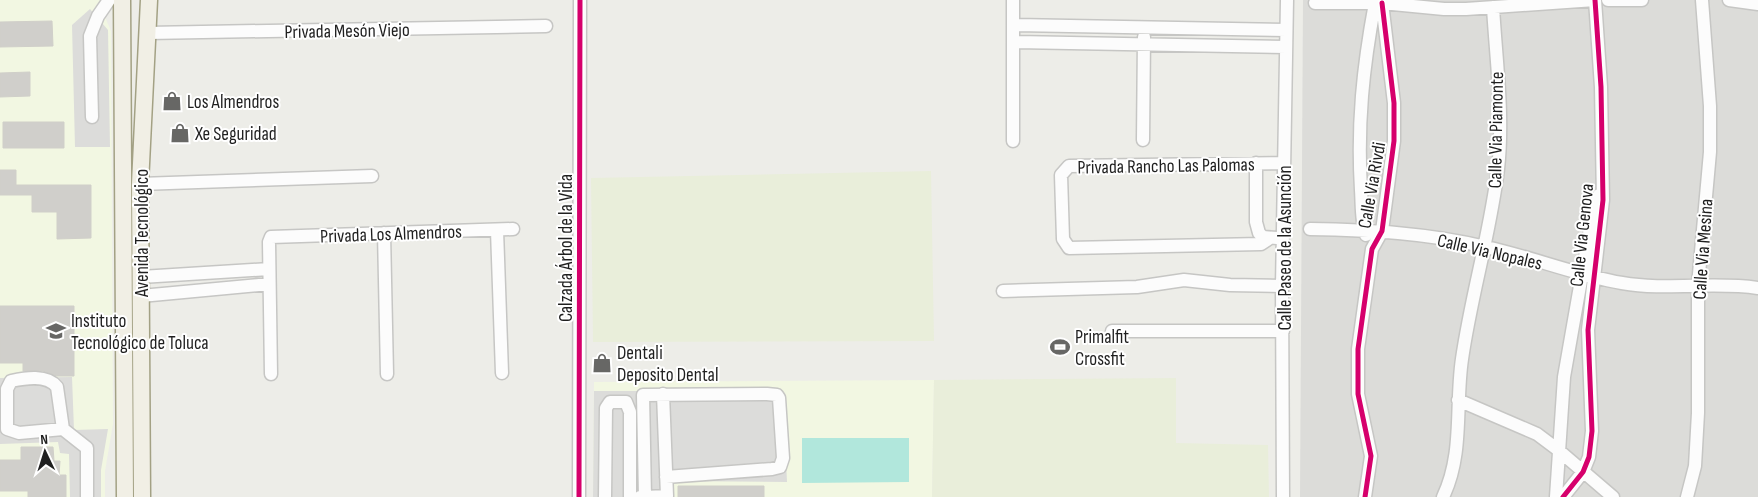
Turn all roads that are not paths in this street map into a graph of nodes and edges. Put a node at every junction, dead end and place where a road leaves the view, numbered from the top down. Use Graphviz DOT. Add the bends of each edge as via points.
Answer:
graph roads {
  1 [pos="109,0"];
  2 [pos="122,0"];
  3 [pos="149,0"];
  4 [pos="580,0"];
  5 [pos="1013,0"];
  6 [pos="1287,0"];
  7 [pos="1595,0"];
  8 [pos="1608,0"];
  9 [pos="1642,0"];
  10 [pos="1702,0"];
  11 [pos="1729,0"];
  12 [pos="1315,3"];
  13 [pos="1379,3"];
  14 [pos="1758,4"];
  15 [pos="1493,7"];
  16 [pos="1013,25"];
  17 [pos="546,26"];
  18 [pos="1144,28"];
  19 [pos="1286,30"];
  20 [pos="148,33"];
  21 [pos="1013,42"];
  22 [pos="1144,44"];
  23 [pos="1286,47"];
  24 [pos="92,117"];
  25 [pos="1143,140"];
  26 [pos="1013,141"];
  27 [pos="1256,163"];
  28 [pos="1284,164"];
  29 [pos="372,176"];
  30 [pos="140,184"];
  31 [pos="1310,229"];
  32 [pos="497,230"];
  33 [pos="513,230"];
  34 [pos="1364,230"];
  35 [pos="1382,231"];
  36 [pos="384,233"];
  37 [pos="1277,238"];
  38 [pos="1486,247"];
  39 [pos="1372,249"];
  40 [pos="269,269"];
  41 [pos="231,272"];
  42 [pos="158,276"];
  43 [pos="1587,276"];
  44 [pos="141,277"];
  45 [pos="270,284"];
  46 [pos="1282,286"];
  47 [pos="1698,286"];
  48 [pos="234,288"];
  49 [pos="1758,288"];
  50 [pos="1003,291"];
  51 [pos="159,294"];
  52 [pos="141,296"];
  53 [pos="1284,331"];
  54 [pos="1112,332"];
  55 [pos="502,373"];
  56 [pos="271,374"];
  57 [pos="387,374"];
  58 [pos="663,394"];
  59 [pos="1458,400"];
  60 [pos="63,429"];
  61 [pos="1557,449"];
  62 [pos="1583,472"];
  63 [pos="666,477"];
  64 [pos="87,497"];
  65 [pos="126,497"];
  66 [pos="142,497"];
  67 [pos="579,497"];
  68 [pos="604,497"];
  69 [pos="630,497"];
  70 [pos="640,497"];
  71 [pos="645,497"];
  72 [pos="1283,497"];
  73 [pos="1365,497"];
  74 [pos="1443,497"];
  75 [pos="1556,497"];
  76 [pos="1563,497"];
  77 [pos="1613,497"];
  78 [pos="1686,497"];
  1 -- 24 [label="street" via="90,36"];
  2 -- 65 [label="main road, Avenida Tecnológico"];
  3 -- 20 [label="main road, Avenida Tecnológico"];
  4 -- 67 [label="street, Calzada Árbol de la Vida"];
  5 -- 16 [label="street"];
  6 -- 19 [label="street, Calle Paseo de la Asunción"];
  7 -- 15 [label="street"];
  7 -- 43 [label="street, Calle Via Genova" via="1602,188 1594,209"];
  8 -- 9 [label="street"];
  10 -- 47 [label="street, Calle Via Mesina" via="1710,152"];
  11 -- 14 [label="street"];
  12 -- 13 [label="street"];
  13 -- 15 [label="street" via="1444,9"];
  13 -- 34 [label="street, Calle Via Rivdi" via="1362,81 1358,128"];
  13 -- 35 [label="street, Calle Via Rivdi" via="1394,103 1394,141"];
  15 -- 38 [label="street, Calle Via Piamonte" via="1498,167"];
  16 -- 18 [label="street"];
  16 -- 21 [label="street"];
  17 -- 20 [label="street, Privada Mesón Viejo"];
  18 -- 19 [label="street"];
  18 -- 22 [label="street"];
  19 -- 23 [label="street, Calle Paseo de la Asunción"];
  20 -- 30 [label="main road, Avenida Tecnológico"];
  21 -- 22 [label="street"];
  21 -- 26 [label="street"];
  22 -- 23 [label="street"];
  22 -- 25 [label="street"];
  23 -- 28 [label="street, Calle Paseo de la Asunción"];
  27 -- 28 [label="street, Privada Rancho Las Palomas"];
  27 -- 37 [label="street" via="1256,228 1263,237"];
  27 -- 37 [label="street, Privada Rancho Las Palomas" via="1069,166 1061,175 1063,239 1069,248 1261,244"];
  28 -- 37 [label="street, Calle Paseo de la Asunción"];
  29 -- 30 [label="street"];
  30 -- 44 [label="main road, Avenida Tecnológico"];
  31 -- 34 [label="street, Calle Via Nopales"];
  32 -- 33 [label="street, Privada Los Almendros"];
  32 -- 36 [label="street, Privada Los Almendros"];
  32 -- 55 [label="street"];
  34 -- 35 [label="street, Calle Via Nopales"];
  34 -- 39 [label="street, Calle Via Rivdi"];
  35 -- 38 [label="street, Calle Via Nopales" via="1418,234"];
  35 -- 39 [label="street, Calle Via Rivdi"];
  36 -- 40 [label="street, Privada Los Almendros" via="273,236 269,239"];
  36 -- 57 [label="street"];
  37 -- 46 [label="street, Calle Paseo de la Asunción"];
  38 -- 43 [label="street, Calle Via Nopales"];
  38 -- 59 [label="street, Calle Via Piamonte" via="1462,356"];
  39 -- 73 [label="street, Calle Via Rivdi" via="1356,371 1371,456"];
  40 -- 41 [label="street"];
  40 -- 45 [label="street"];
  41 -- 42 [label="street"];
  41 -- 48 [label="street"];
  42 -- 44 [label="street"];
  42 -- 51 [label="street"];
  43 -- 47 [label="street, Calle Via Nopales" via="1647,286"];
  43 -- 61 [label="street, Calle Via Genova" via="1564,377"];
  43 -- 62 [label="street, Calle Via Genova" via="1592,431 1589,457"];
  44 -- 52 [label="main road, Avenida Tecnológico"];
  45 -- 48 [label="street"];
  45 -- 56 [label="street"];
  46 -- 50 [label="street" via="1184,280 1137,287"];
  46 -- 53 [label="street, Calle Paseo de la Asunción"];
  47 -- 49 [label="street, Calle Via Nopales"];
  47 -- 78 [label="street, Calle Via Mesina" via="1696,457"];
  48 -- 51 [label="street"];
  51 -- 52 [label="street"];
  52 -- 66 [label="main road, Avenida Tecnológico"];
  53 -- 54 [label="street"];
  53 -- 72 [label="street, Calle Paseo de la Asunción"];
  58 -- 63 [label="street"];
  58 -- 63 [label="street" via="777,395 782,418 783,458 780,467"];
  58 -- 71 [label="street" via="645,394 642,398"];
  59 -- 61 [label="street" via="1516,424"];
  59 -- 74 [label="street, Calle Via Piamonte" via="1458,448"];
  60 -- 60 [label="street" via="54,383 42,378 11,381 7,389 7,429 19,433"];
  60 -- 64 [label="street" via="87,448"];
  61 -- 62 [label="street"];
  61 -- 75 [label="street, Calle Via Genova"];
  62 -- 76 [label="street"];
  62 -- 77 [label="street"];
  63 -- 71 [label="street" via="666,496"];
  68 -- 69 [label="street" via="606,408 610,402 618,400 626,402 630,412"];
  70 -- 71 [label="street"];
}
